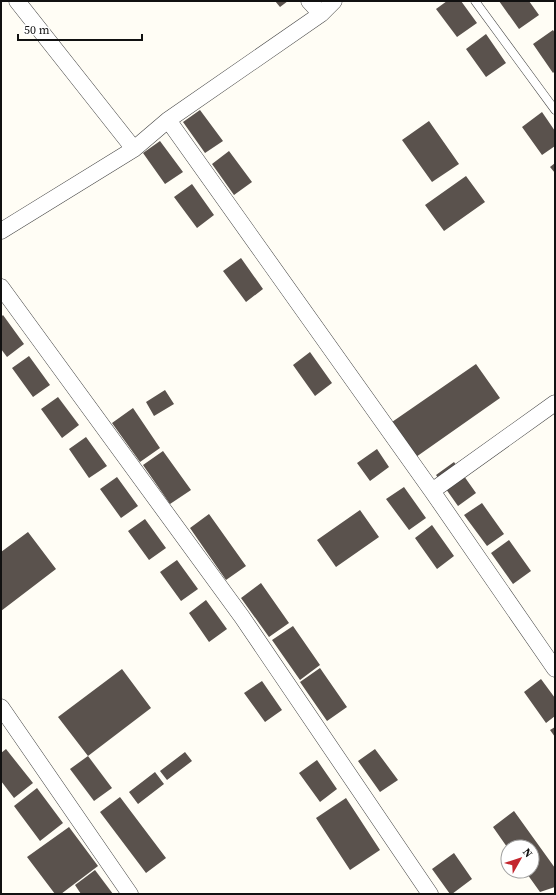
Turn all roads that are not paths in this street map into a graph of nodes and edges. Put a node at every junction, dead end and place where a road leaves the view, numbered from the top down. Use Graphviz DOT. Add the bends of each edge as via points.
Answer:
graph roads {
  1 [pos="17,1"];
  2 [pos="309,1"];
  3 [pos="334,1"];
  4 [pos="475,1"];
  5 [pos="321,14"];
  6 [pos="555,110"];
  7 [pos="168,120"];
  8 [pos="134,149"];
  9 [pos="1,231"];
  10 [pos="1,287"];
  11 [pos="555,403"];
  12 [pos="432,491"];
  13 [pos="555,669"];
  14 [pos="1,708"];
  15 [pos="130,894"];
  16 [pos="430,894"];
  1 -- 8 [label="street"];
  2 -- 5 [label="street"];
  3 -- 5 [label="street"];
  4 -- 6 [label="lane"];
  5 -- 7 [label="street"];
  7 -- 8 [label="street"];
  7 -- 12 [label="street"];
  8 -- 9 [label="street"];
  10 -- 16 [label="street" via="242,617"];
  11 -- 12 [label="street"];
  12 -- 13 [label="street"];
  14 -- 15 [label="street"];
}
